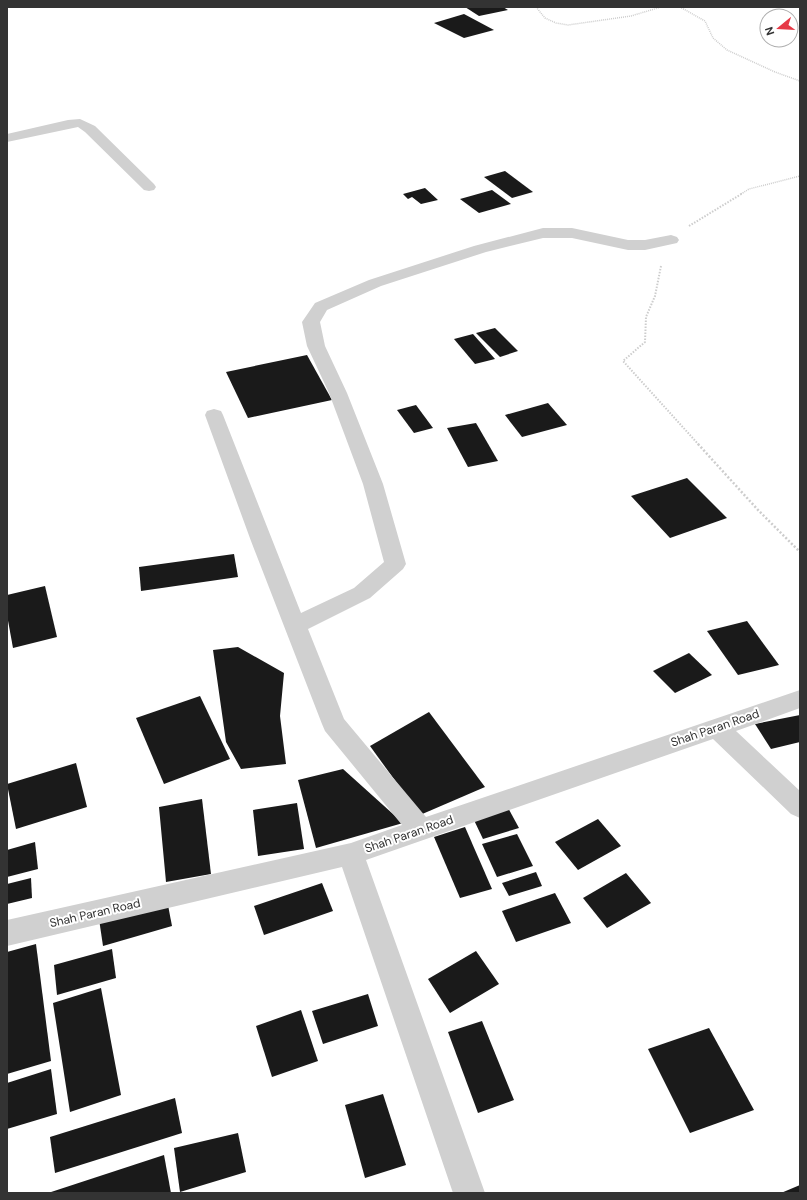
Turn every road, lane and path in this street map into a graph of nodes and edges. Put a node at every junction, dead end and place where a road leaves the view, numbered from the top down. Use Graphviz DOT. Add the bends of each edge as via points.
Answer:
graph roads {
  1 [pos="536,7"];
  2 [pos="800,81"];
  3 [pos="7,138"];
  4 [pos="800,176"];
  5 [pos="149,187"];
  6 [pos="671,240"];
  7 [pos="214,415"];
  8 [pos="800,552"];
  9 [pos="295,626"];
  10 [pos="800,699"];
  11 [pos="716,728"];
  12 [pos="800,807"];
  13 [pos="421,830"];
  14 [pos="351,854"];
  15 [pos="7,933"];
  16 [pos="470,1193"];
  1 -- 2 [label="path" via="545,18 568,25 632,16 661,8 680,7 705,21 713,38 727,50"];
  3 -- 5 [label="street" via="80,123 90,129"];
  4 -- 6 [label="path" via="749,189 700,218"];
  6 -- 8 [label="path" via="662,257 661,274 646,317 645,342 623,361 758,510"];
  6 -- 9 [label="street" via="628,245 572,233 543,234 480,249 375,283 321,307 311,322 316,346 338,393 373,484 396,564 362,593"];
  7 -- 9 [label="street"];
  9 -- 13 [label="street" via="334,724"];
  10 -- 11 [label="street, Shah Paran Road"];
  11 -- 12 [label="street"];
  11 -- 13 [label="street, Shah Paran Road"];
  13 -- 14 [label="street, Shah Paran Road"];
  14 -- 15 [label="street, Shah Paran Road"];
  14 -- 16 [label="street"];
}
